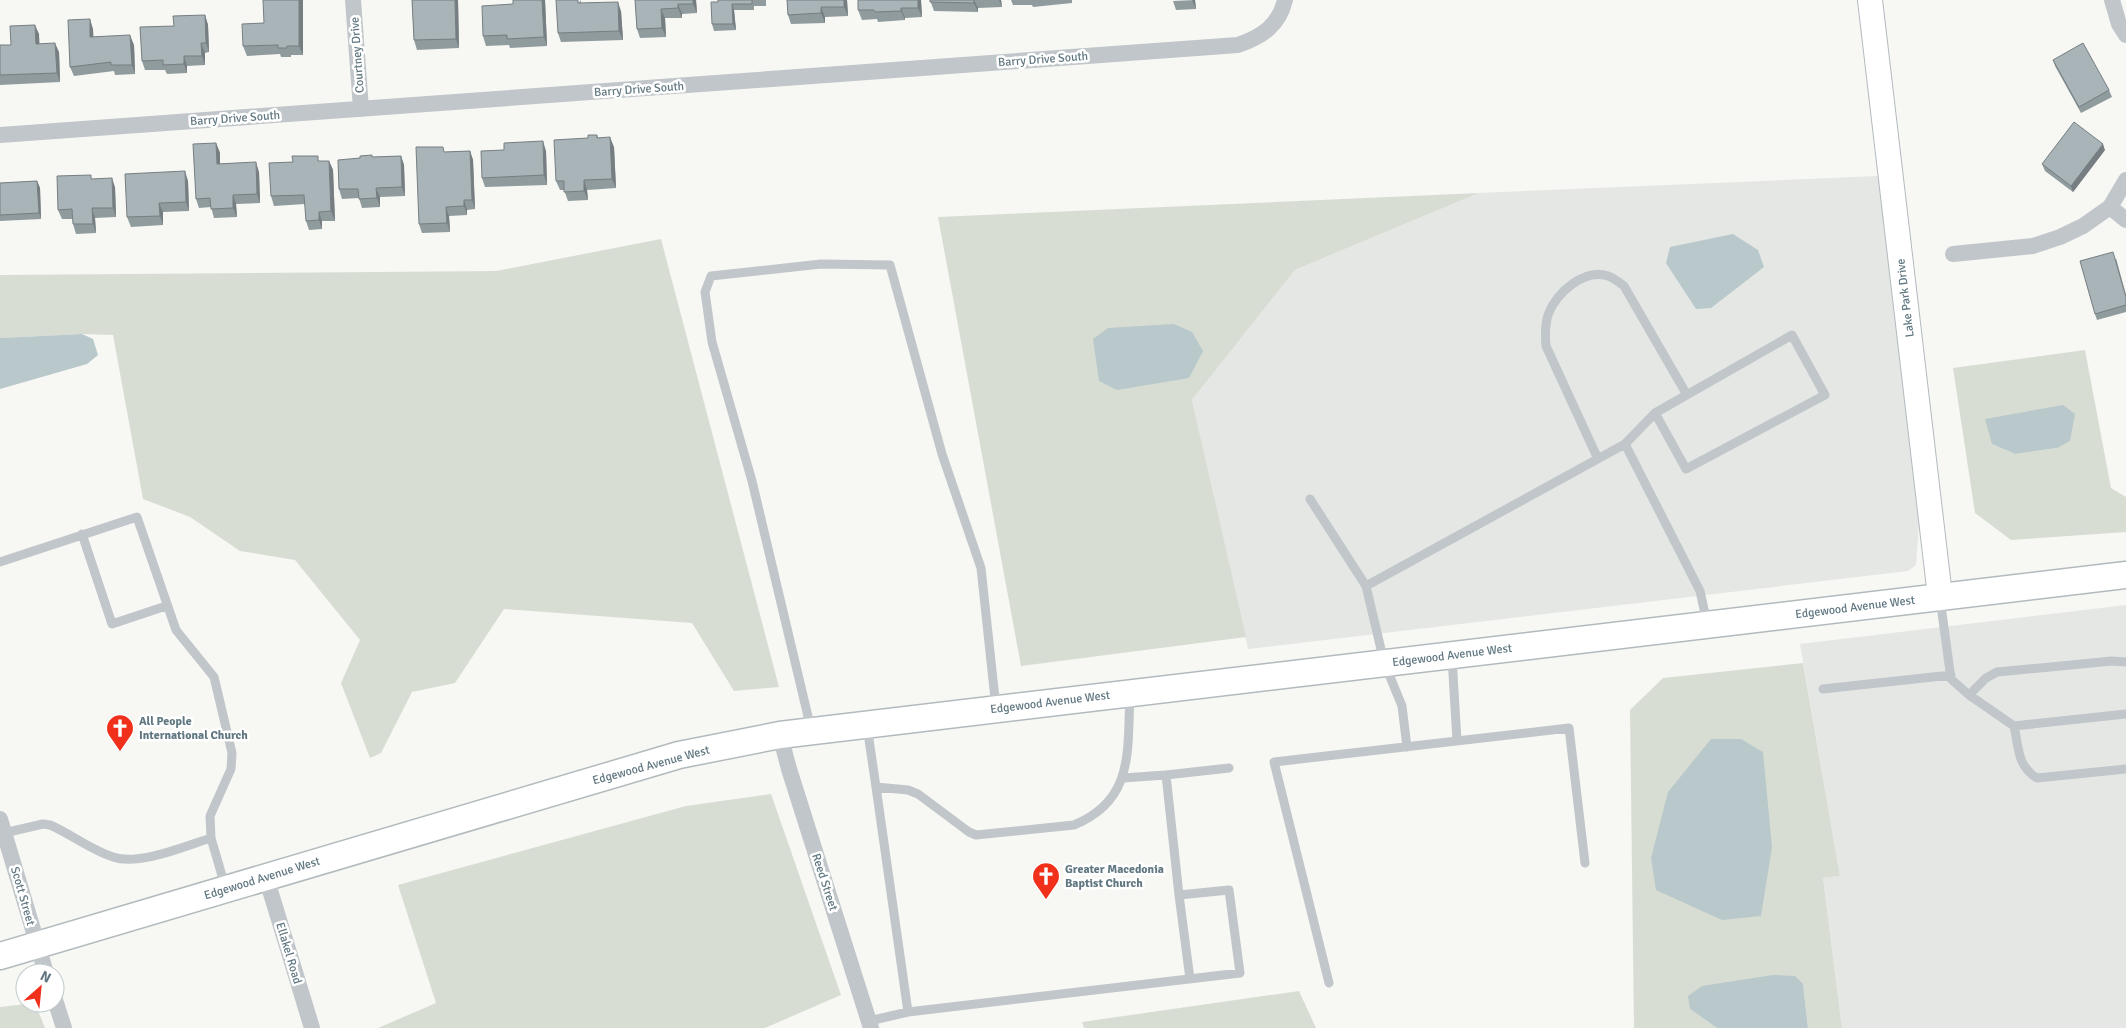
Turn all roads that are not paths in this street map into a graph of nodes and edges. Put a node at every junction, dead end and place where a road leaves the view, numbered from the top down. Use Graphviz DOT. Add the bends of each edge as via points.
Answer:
graph roads {
  1 [pos="353,0"];
  2 [pos="1284,0"];
  3 [pos="1870,0"];
  4 [pos="2112,0"];
  5 [pos="2126,35"];
  6 [pos="361,109"];
  7 [pos="0,135"];
  8 [pos="2126,180"];
  9 [pos="2110,207"];
  10 [pos="2126,220"];
  11 [pos="1953,254"];
  12 [pos="1687,395"];
  13 [pos="1654,413"];
  14 [pos="1625,444"];
  15 [pos="1598,459"];
  16 [pos="1310,499"];
  17 [pos="82,534"];
  18 [pos="0,562"];
  19 [pos="2126,575"];
  20 [pos="1366,586"];
  21 [pos="1940,596"];
  22 [pos="166,606"];
  23 [pos="1708,626"];
  24 [pos="1452,654"];
  25 [pos="1384,662"];
  26 [pos="2126,662"];
  27 [pos="1951,675"];
  28 [pos="1823,689"];
  29 [pos="1130,693"];
  30 [pos="1969,695"];
  31 [pos="996,708"];
  32 [pos="2126,714"];
  33 [pos="866,723"];
  34 [pos="2014,726"];
  35 [pos="811,730"];
  36 [pos="780,735"];
  37 [pos="1457,741"];
  38 [pos="1407,747"];
  39 [pos="1230,768"];
  40 [pos="2126,769"];
  41 [pos="1166,775"];
  42 [pos="1123,778"];
  43 [pos="876,787"];
  44 [pos="2,826"];
  45 [pos="211,838"];
  46 [pos="1585,863"];
  47 [pos="266,877"];
  48 [pos="226,889"];
  49 [pos="1179,895"];
  50 [pos="36,945"];
  51 [pos="0,956"];
  52 [pos="42,963"];
  53 [pos="1190,979"];
  54 [pos="1329,983"];
  55 [pos="908,1012"];
  56 [pos="59,1013"];
  57 [pos="870,1024"];
  58 [pos="64,1028"];
  59 [pos="312,1028"];
  1 -- 6 [label="street, Courtney Drive"];
  2 -- 6 [label="street, Barry Drive South" via="1273,26 1257,38 1238,45"];
  3 -- 21 [label="street, Lake Park Drive"];
  4 -- 5 [label="street"];
  6 -- 7 [label="street, Barry Drive South"];
  8 -- 9 [label="street"];
  9 -- 10 [label="street"];
  9 -- 11 [label="street" via="2083,226 2033,246"];
  12 -- 13 [label="lane"];
  12 -- 13 [label="lane" via="1792,335 1825,395 1686,470"];
  12 -- 15 [label="lane" via="1624,286 1608,276 1584,276 1556,300 1548,315 1546,346"];
  13 -- 14 [label="lane"];
  14 -- 15 [label="lane"];
  14 -- 23 [label="lane" via="1700,591"];
  15 -- 20 [label="lane"];
  16 -- 20 [label="lane"];
  17 -- 18 [label="lane"];
  17 -- 22 [label="lane" via="112,624"];
  17 -- 22 [label="lane" via="137,516"];
  19 -- 21 [label="main road, Edgewood Avenue West"];
  20 -- 25 [label="lane"];
  21 -- 23 [label="main road, Edgewood Avenue West"];
  21 -- 27 [label="lane"];
  22 -- 45 [label="lane" via="176,630 214,677 232,752 231,768 210,816"];
  23 -- 24 [label="main road, Edgewood Avenue West"];
  24 -- 25 [label="main road, Edgewood Avenue West"];
  24 -- 37 [label="lane"];
  25 -- 29 [label="main road, Edgewood Avenue West"];
  25 -- 38 [label="lane" via="1402,706"];
  26 -- 30 [label="lane" via="1997,672"];
  27 -- 28 [label="lane"];
  27 -- 30 [label="lane" via="1951,679"];
  29 -- 31 [label="main road, Edgewood Avenue West"];
  29 -- 42 [label="lane" via="1127,760"];
  30 -- 34 [label="lane"];
  31 -- 33 [label="main road, Edgewood Avenue West"];
  31 -- 35 [label="lane" via="982,568 942,454 890,265 821,264 711,276 705,292 712,342 752,481"];
  32 -- 34 [label="lane"];
  33 -- 35 [label="main road, Edgewood Avenue West"];
  33 -- 43 [label="lane"];
  34 -- 40 [label="lane" via="2022,763 2026,772 2037,778"];
  35 -- 36 [label="main road, Edgewood Avenue West"];
  36 -- 47 [label="main road, Edgewood Avenue West" via="680,755"];
  36 -- 57 [label="street, Reed Street"];
  37 -- 38 [label="lane"];
  37 -- 46 [label="lane" via="1569,728"];
  38 -- 54 [label="lane" via="1274,762"];
  39 -- 41 [label="lane"];
  41 -- 42 [label="lane"];
  41 -- 49 [label="lane"];
  42 -- 43 [label="lane" via="1116,792 1097,811 1074,825 976,834 918,794"];
  43 -- 55 [label="lane"];
  44 -- 45 [label="lane" via="50,825 121,860 146,857"];
  44 -- 50 [label="street, Scott Street"];
  45 -- 48 [label="lane"];
  47 -- 48 [label="main road, Edgewood Avenue West"];
  47 -- 59 [label="street, Ellakel Road"];
  48 -- 50 [label="main road, Edgewood Avenue West"];
  49 -- 53 [label="lane"];
  49 -- 53 [label="lane" via="1229,890 1240,973"];
  50 -- 51 [label="main road, Edgewood Avenue West"];
  50 -- 52 [label="street, Scott Street"];
  53 -- 55 [label="lane"];
  55 -- 57 [label="lane"];
  56 -- 58 [label="street"];
}
